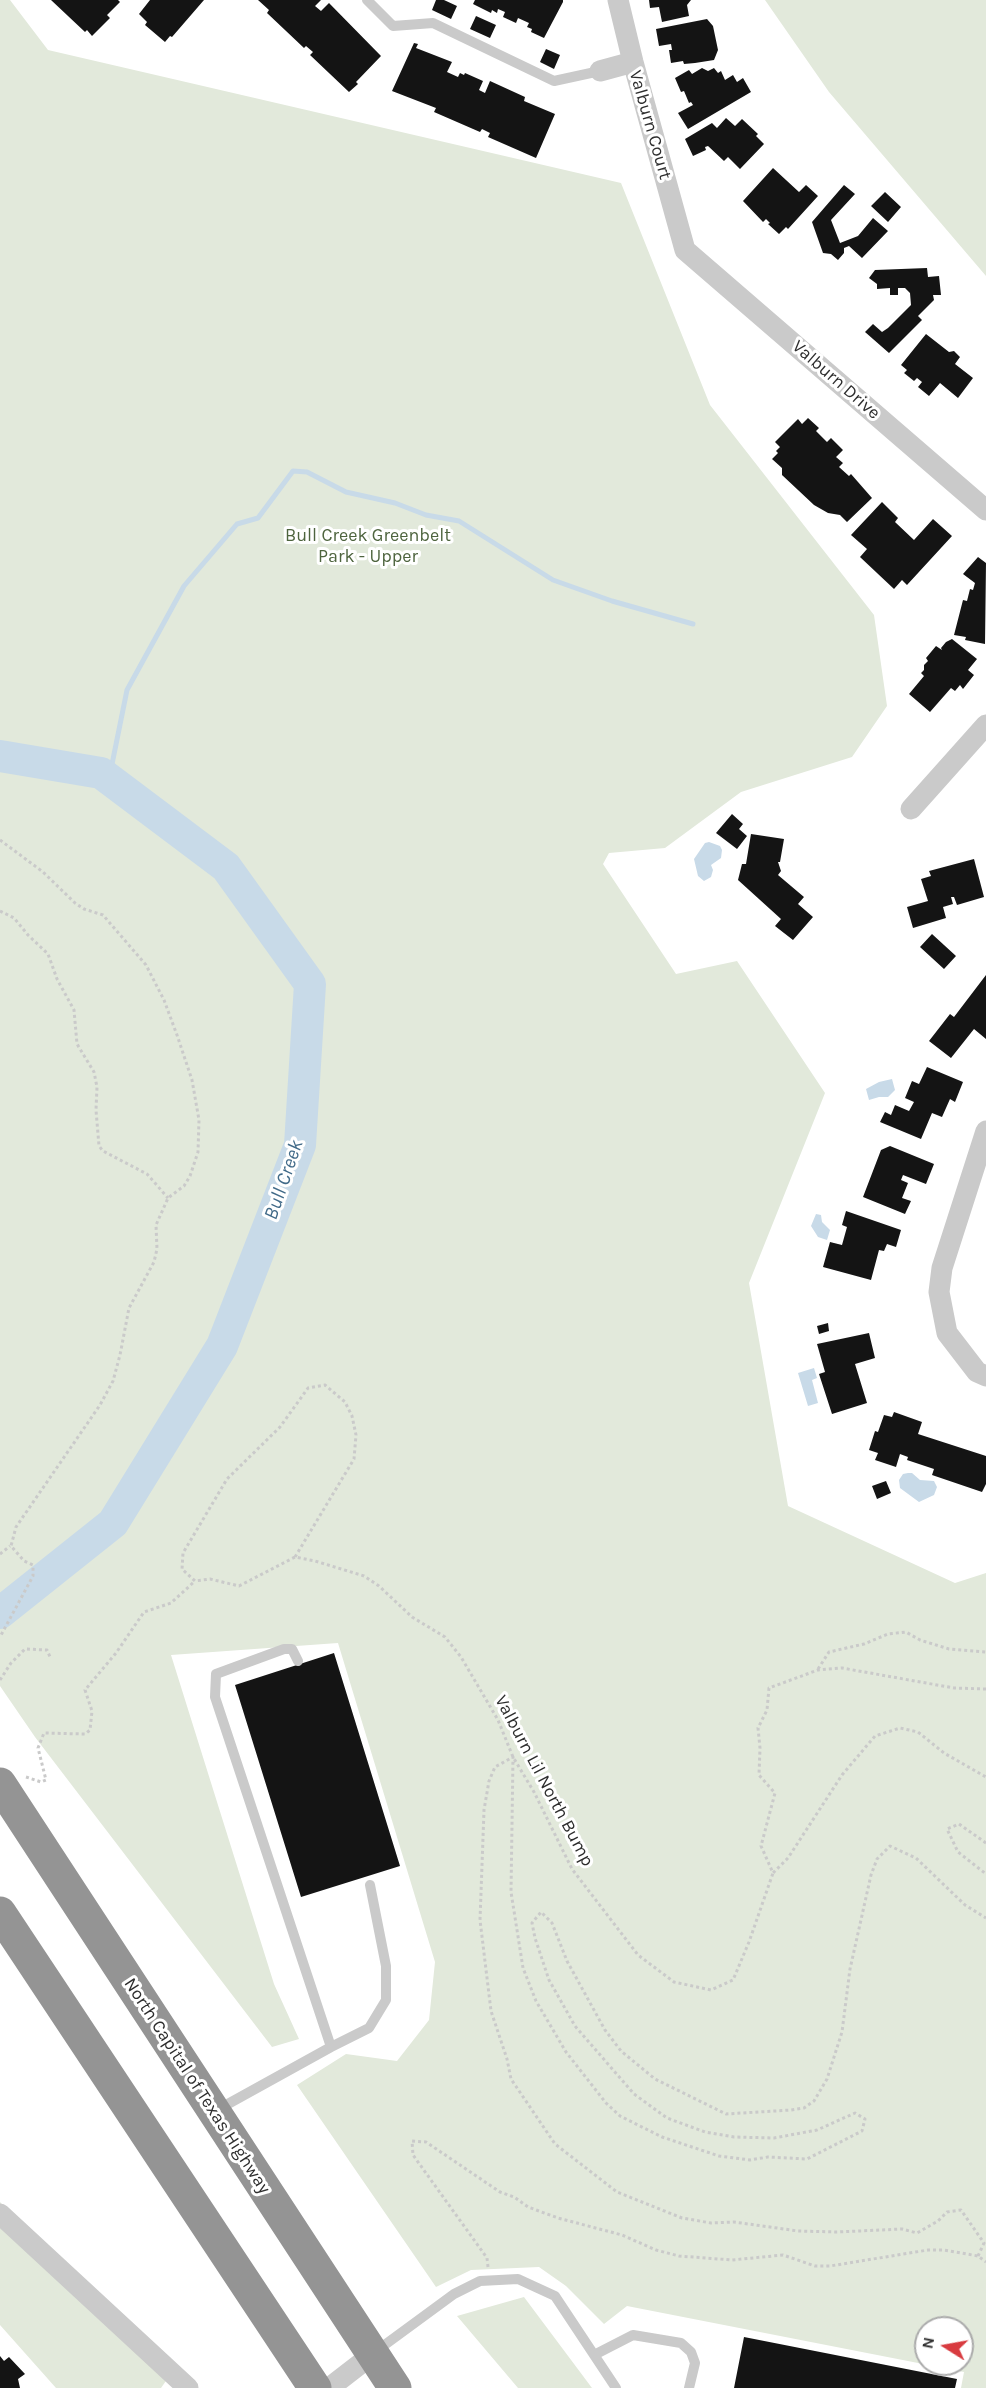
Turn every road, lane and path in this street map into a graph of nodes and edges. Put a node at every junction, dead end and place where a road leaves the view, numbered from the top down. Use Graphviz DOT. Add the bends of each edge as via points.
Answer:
graph roads {
  1 [pos="367,0"];
  2 [pos="618,0"];
  3 [pos="633,62"];
  4 [pos="600,71"];
  5 [pos="685,250"];
  6 [pos="986,510"];
  7 [pos="986,725"];
  8 [pos="911,809"];
  9 [pos="0,840"];
  10 [pos="0,911"];
  11 [pos="986,1131"];
  12 [pos="168,1198"];
  13 [pos="986,1376"];
  14 [pos="11,1546"];
  15 [pos="0,1554"];
  16 [pos="296,1557"];
  17 [pos="195,1581"];
  18 [pos="0,1636"];
  19 [pos="986,1652"];
  20 [pos="51,1659"];
  21 [pos="298,1661"];
  22 [pos="818,1670"];
  23 [pos="0,1680"];
  24 [pos="986,1689"];
  25 [pos="513,1757"];
  26 [pos="986,1777"];
  27 [pos="8,1781"];
  28 [pos="986,1843"];
  29 [pos="773,1873"];
  30 [pos="986,1874"];
  31 [pos="370,1885"];
  32 [pos="0,1913"];
  33 [pos="986,1918"];
  34 [pos="331,2047"];
  35 [pos="214,2111"];
  36 [pos="0,2214"];
  37 [pos="978,2256"];
  38 [pos="986,2262"];
  39 [pos="480,2282"];
  40 [pos="372,2354"];
  41 [pos="594,2355"];
  42 [pos="188,2388"];
  43 [pos="315,2388"];
  44 [pos="329,2388"];
  45 [pos="395,2388"];
  46 [pos="616,2388"];
  47 [pos="689,2388"];
  1 -- 4 [label="lane" via="393,26 433,23 554,81"];
  2 -- 3 [label="street, Valburn Court"];
  3 -- 4 [label="street"];
  3 -- 5 [label="street, Valburn Court"];
  5 -- 6 [label="street, Valburn Drive"];
  7 -- 8 [label="street"];
  9 -- 12 [label="path" via="43,872 75,903 103,915 146,965 164,1000 192,1080 199,1120 198,1152 190,1176"];
  10 -- 12 [label="path" via="14,918 48,954 74,1010 77,1044 94,1072 97,1087 99,1146 147,1174"];
  11 -- 13 [label="street" via="942,1268 939,1292 947,1333 977,1372"];
  12 -- 14 [label="path" via="156,1225 154,1262 129,1308 113,1381 16,1527"];
  14 -- 15 [label="path"];
  14 -- 18 [label="path" via="33,1565 33,1576"];
  16 -- 17 [label="path" via="239,1586 210,1579"];
  16 -- 17 [label="path" via="354,1459 356,1436 352,1416 345,1402 325,1385 308,1388 280,1427 227,1479 183,1553 182,1569"];
  16 -- 25 [label="path, Valburn Lil North Bump" via="364,1576 412,1617 445,1637 498,1720"];
  17 -- 27 [label="path" via="171,1603 144,1612 85,1690 92,1711 90,1730 85,1734 44,1733 38,1748 46,1780"];
  19 -- 22 [label="path" via="949,1648 906,1632 829,1652"];
  20 -- 23 [label="path" via="47,1650 25,1649"];
  21 -- 34 [label="lane" via="292,1649 284,1649 216,1674 215,1697"];
  22 -- 24 [label="path" via="842,1668 954,1688"];
  22 -- 29 [label="path" via="769,1688 767,1710 758,1728 759,1774 775,1792 761,1846"];
  25 -- 29 [label="path, Valburn Lil North Bump" via="572,1869 638,1954 674,1982 711,1990 733,1980"];
  25 -- 33 [label="path" via="511,1892 523,1968 536,2001 566,2052 606,2103 620,2116 662,2137 719,2156 807,2159 862,2132 865,2119 855,2113 817,2130 774,2138 705,2132 667,2118 634,2094 575,2026 549,1980 535,1938 532,1923 542,1912 552,1923 567,1961 605,2030 621,2051 655,2079 726,2114 791,2110 814,2101 827,2079 842,2032 850,1969 871,1875 877,1859 890,1846 916,1858 965,1905"];
  25 -- 37 [label="path" via="495,1767 489,1781 484,1810 480,1920 491,2011 511,2079 555,2144 617,2192 682,2218 711,2223 734,2222 798,2231 902,2229 917,2233 946,2212 961,2210 984,2243"];
  26 -- 29 [label="path" via="944,1753 918,1732 900,1728 874,1736 842,1775 788,1858"];
  27 -- 35 [label="highway, North Capital of Texas Highway"];
  28 -- 30 [label="path" via="959,1824 947,1829 958,1852"];
  31 -- 34 [label="lane" via="386,1966 386,2000 369,2028"];
  32 -- 43 [label="highway"];
  34 -- 35 [label="lane"];
  35 -- 40 [label="highway, North Capital of Texas Highway"];
  36 -- 42 [label="street"];
  37 -- 38 [label="path"];
  37 -- 39 [label="path" via="928,2250 815,2266 783,2255 732,2260 678,2256 528,2207 426,2142 412,2141 413,2155 488,2258 488,2270"];
  39 -- 40 [label="lane" via="454,2294"];
  39 -- 41 [label="lane" via="518,2279 555,2296"];
  40 -- 44 [label="street"];
  40 -- 45 [label="highway, North Capital of Texas Highway"];
  41 -- 46 [label="lane"];
  41 -- 47 [label="lane" via="633,2336 681,2343 691,2352 694,2364"];
}
